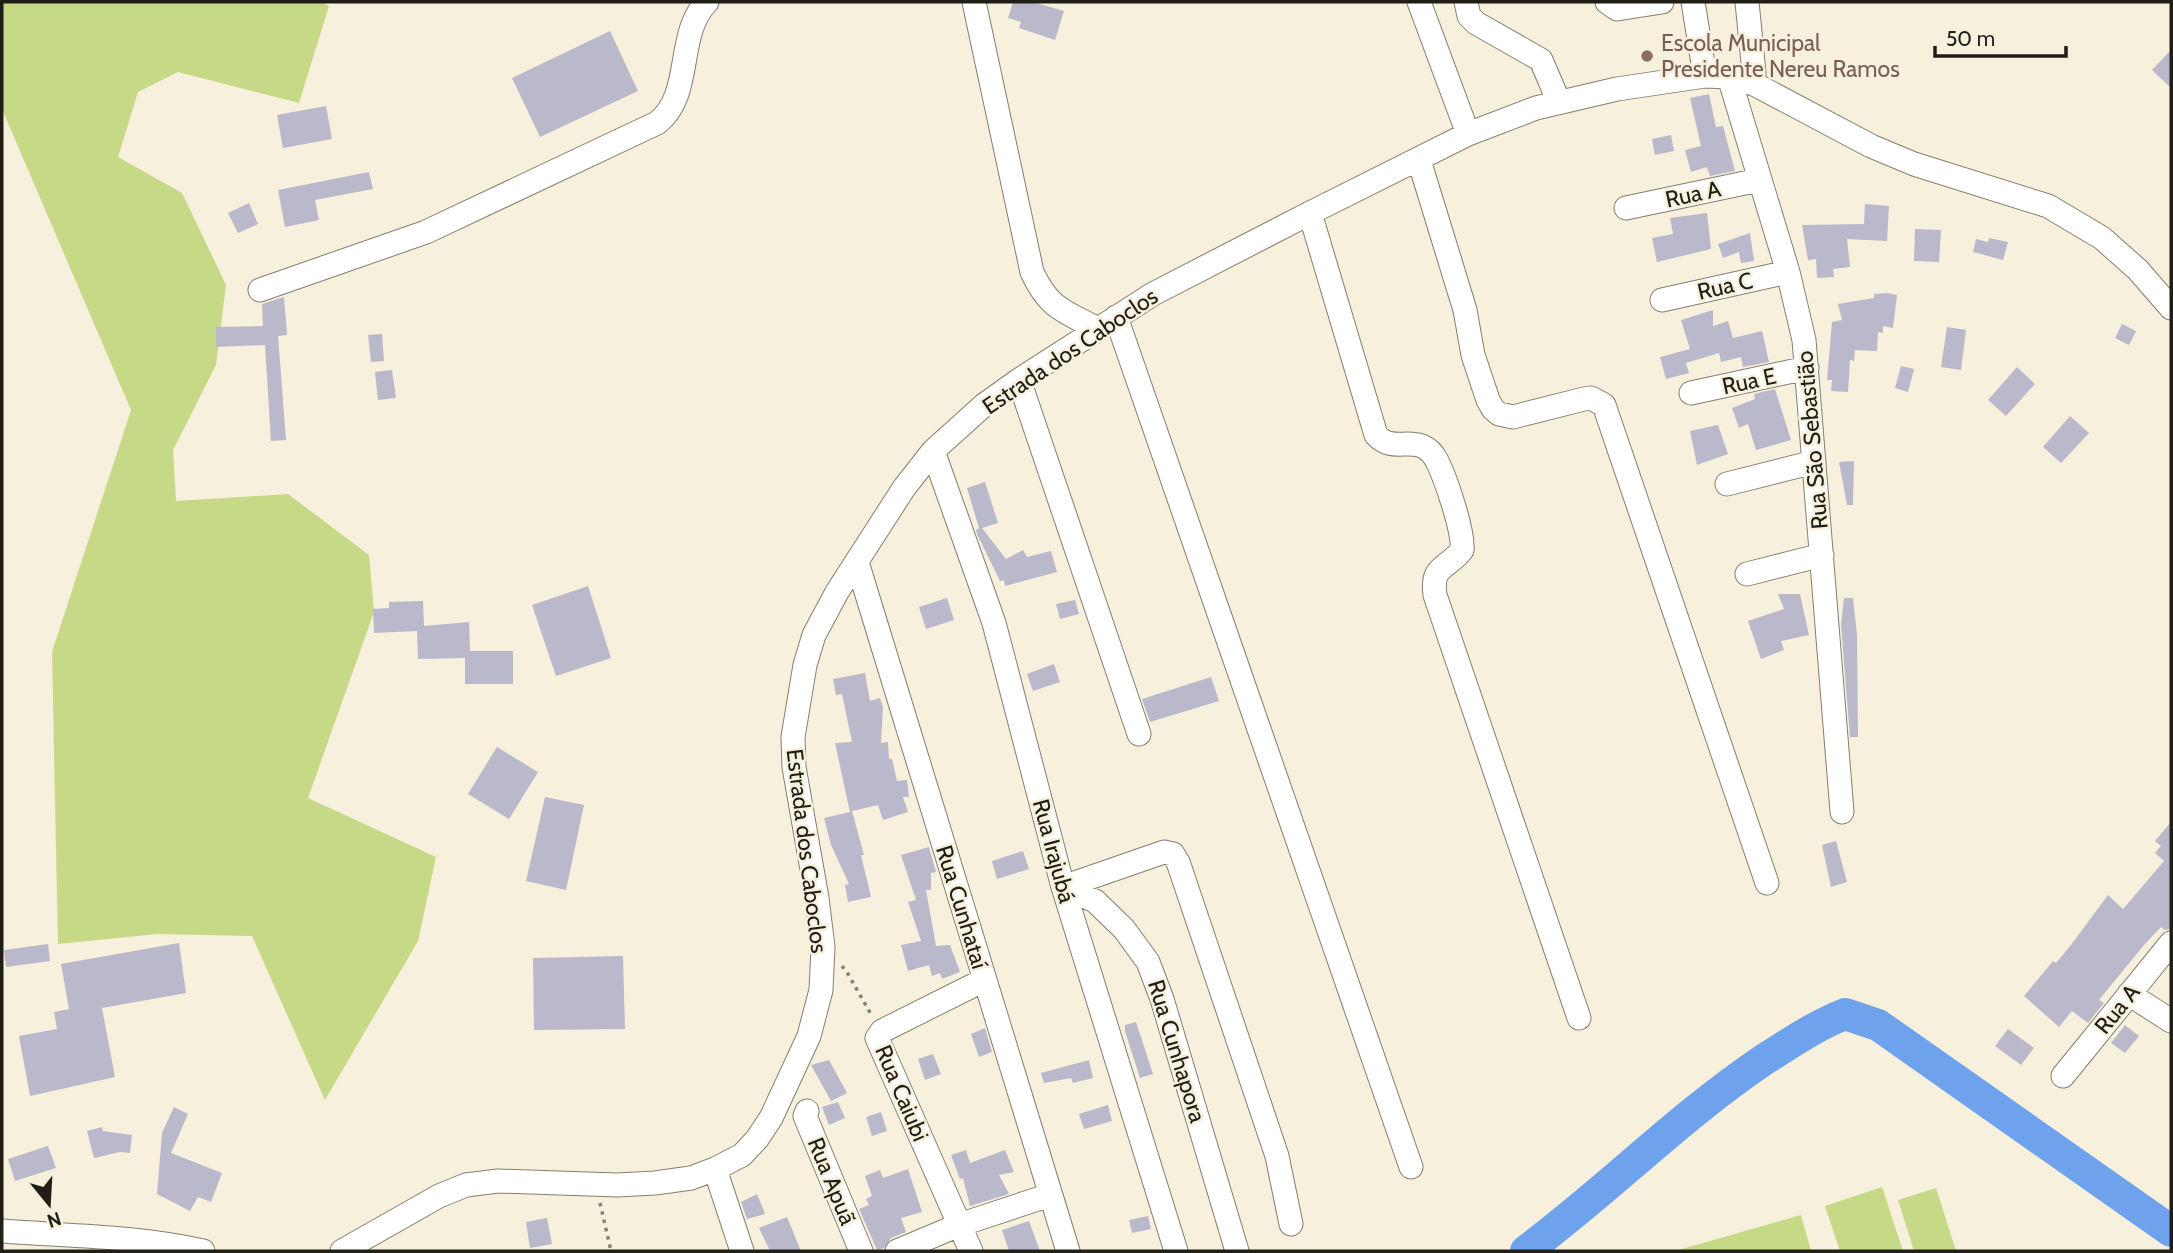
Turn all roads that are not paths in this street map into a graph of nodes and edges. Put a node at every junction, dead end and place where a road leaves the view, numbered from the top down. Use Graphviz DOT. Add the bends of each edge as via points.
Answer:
graph roads {
  1 [pos="707,2"];
  2 [pos="974,2"];
  3 [pos="1419,2"];
  4 [pos="1466,2"];
  5 [pos="1607,2"];
  6 [pos="1662,2"];
  7 [pos="1693,2"];
  8 [pos="1747,2"];
  9 [pos="1705,76"];
  10 [pos="1729,77"];
  11 [pos="1754,84"];
  12 [pos="1559,102"];
  13 [pos="1468,134"];
  14 [pos="1419,160"];
  15 [pos="1759,180"];
  16 [pos="1626,208"];
  17 [pos="1310,213"];
  18 [pos="1788,271"];
  19 [pos="260,289"];
  20 [pos="1662,300"];
  21 [pos="2171,308"];
  22 [pos="1107,323"];
  23 [pos="1807,368"];
  24 [pos="1019,380"];
  25 [pos="1691,393"];
  26 [pos="933,451"];
  27 [pos="1814,462"];
  28 [pos="1727,484"];
  29 [pos="1822,555"];
  30 [pos="857,562"];
  31 [pos="1747,574"];
  32 [pos="1139,734"];
  33 [pos="1842,812"];
  34 [pos="1767,883"];
  35 [pos="1063,887"];
  36 [pos="2171,943"];
  37 [pos="984,980"];
  38 [pos="2129,994"];
  39 [pos="1579,1018"];
  40 [pos="2171,1021"];
  41 [pos="2063,1076"];
  42 [pos="807,1111"];
  43 [pos="1411,1167"];
  44 [pos="715,1169"];
  45 [pos="1050,1195"];
  46 [pos="1291,1224"];
  47 [pos="959,1225"];
  48 [pos="2,1231"];
  49 [pos="203,1251"];
  50 [pos="346,1251"];
  51 [pos="742,1251"];
  52 [pos="861,1251"];
  53 [pos="897,1251"];
  54 [pos="971,1251"];
  55 [pos="1068,1251"];
  56 [pos="1176,1251"];
  57 [pos="1237,1251"];
  1 -- 19 [label="street" via="695,18 675,101 657,123 426,232"];
  2 -- 22 [label="street" via="1032,272 1056,307"];
  3 -- 13 [label="street"];
  4 -- 12 [label="street" via="1476,23 1541,60"];
  5 -- 6 [label="street" via="1617,9"];
  7 -- 9 [label="street"];
  8 -- 11 [label="street"];
  9 -- 10 [label="street, Estrada dos Caboclos"];
  9 -- 12 [label="street, Estrada dos Caboclos"];
  10 -- 11 [label="street, Estrada dos Caboclos"];
  10 -- 15 [label="street, Rua São Sebastião"];
  11 -- 21 [label="street, Estrada dos Caboclos" via="1903,160 2048,206 2102,238"];
  12 -- 13 [label="street, Estrada dos Caboclos"];
  13 -- 14 [label="street, Estrada dos Caboclos"];
  14 -- 17 [label="street, Estrada dos Caboclos"];
  14 -- 34 [label="street" via="1465,310 1473,355 1493,409 1513,417 1591,398 1604,405"];
  15 -- 16 [label="street, Rua A"];
  15 -- 18 [label="street, Rua São Sebastião"];
  17 -- 22 [label="street, Estrada dos Caboclos" via="1153,294"];
  17 -- 39 [label="street" via="1376,435 1390,444 1426,448 1444,477 1462,550 1435,574 1435,595"];
  18 -- 20 [label="street, Rua C"];
  18 -- 23 [label="street, Rua São Sebastião"];
  22 -- 24 [label="street, Estrada dos Caboclos"];
  22 -- 43 [label="street"];
  23 -- 25 [label="street, Rua E"];
  23 -- 27 [label="street, Rua São Sebastião"];
  24 -- 26 [label="street, Estrada dos Caboclos"];
  24 -- 32 [label="street"];
  26 -- 30 [label="street, Estrada dos Caboclos"];
  26 -- 35 [label="street, Rua Irajubá" via="994,623"];
  27 -- 28 [label="street"];
  27 -- 29 [label="street, Rua São Sebastião"];
  29 -- 31 [label="street"];
  29 -- 33 [label="street, Rua São Sebastião"];
  30 -- 37 [label="street, Rua Cunhataí"];
  30 -- 44 [label="street, Estrada dos Caboclos" via="814,635 793,737 823,947 821,990 809,1036 771,1118 742,1155"];
  35 -- 46 [label="street" via="1164,852 1173,854 1277,1156"];
  35 -- 56 [label="street, Rua Irajubá"];
  35 -- 57 [label="street, Rua Cunhapora" via="1094,901 1124,929 1148,962"];
  36 -- 38 [label="street, Rua A"];
  37 -- 45 [label="street, Rua Cunhataí"];
  37 -- 47 [label="street, Rua Caiubi" via="882,1031 877,1038"];
  38 -- 40 [label="street"];
  38 -- 41 [label="street, Rua A"];
  42 -- 52 [label="street, Rua Apuã" via="805,1116"];
  44 -- 50 [label="street, Estrada dos Caboclos" via="655,1183 498,1181 466,1185"];
  44 -- 51 [label="street"];
  45 -- 47 [label="street"];
  45 -- 55 [label="street, Rua Cunhataí"];
  47 -- 53 [label="street"];
  47 -- 54 [label="street, Rua Caiubi"];
  48 -- 49 [label="street" via="113,1238"];
}
